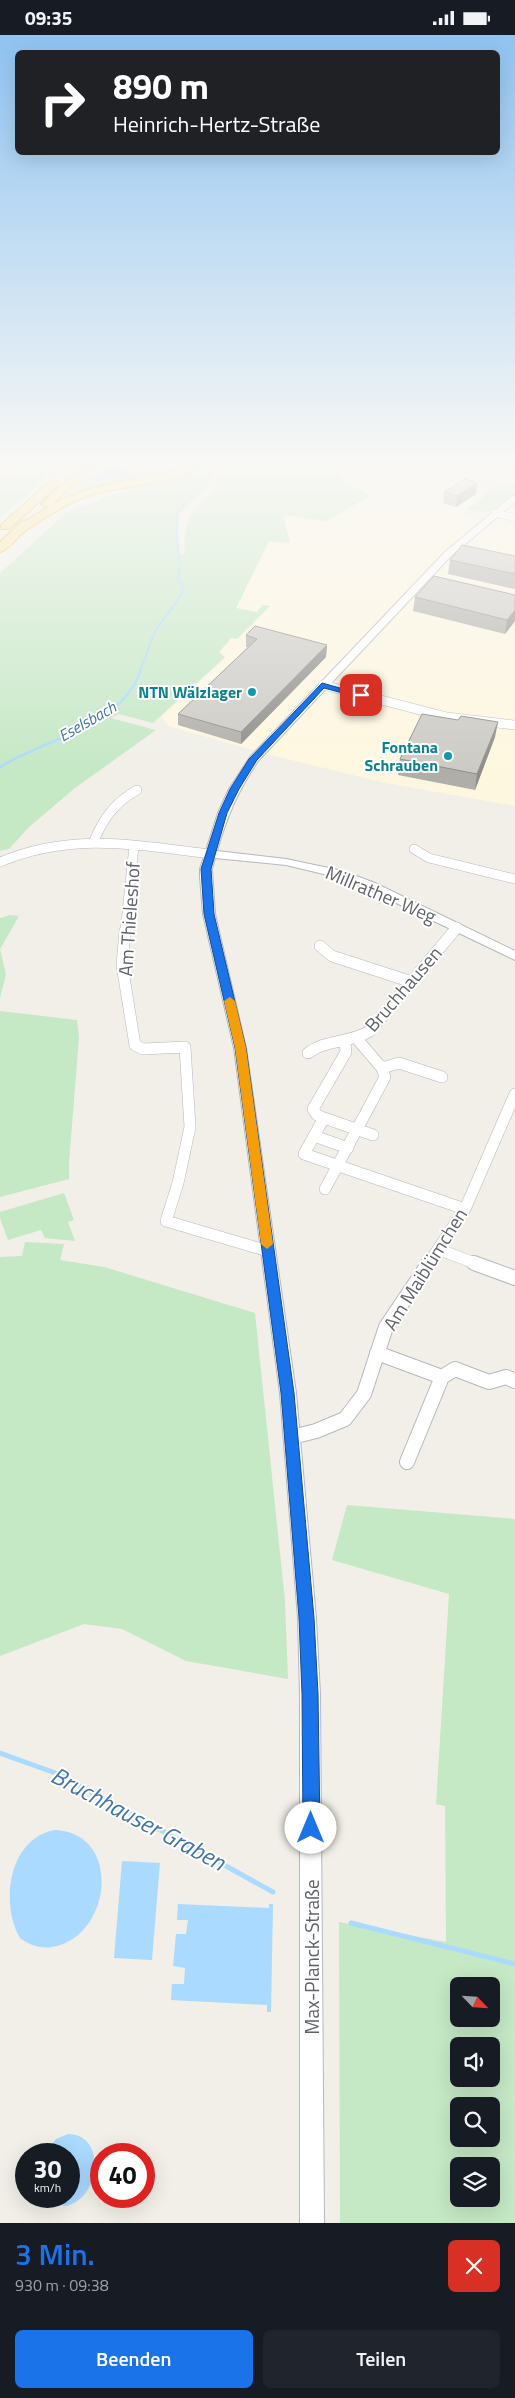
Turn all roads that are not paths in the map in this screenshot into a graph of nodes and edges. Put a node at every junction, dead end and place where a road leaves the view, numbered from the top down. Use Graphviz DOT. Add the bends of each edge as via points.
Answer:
graph roads {
  1 [pos="434,568"];
  2 [pos="322,685"];
  3 [pos="515,725"];
  4 [pos="137,790"];
  5 [pos="93,843"];
  6 [pos="134,846"];
  7 [pos="414,849"];
  8 [pos="210,855"];
  9 [pos="0,862"];
  10 [pos="515,879"];
  11 [pos="457,927"];
  12 [pos="320,946"];
  13 [pos="515,955"];
  14 [pos="412,982"];
  15 [pos="357,1039"];
  16 [pos="344,1043"];
  17 [pos="308,1053"];
  18 [pos="382,1068"];
  19 [pos="442,1077"];
  20 [pos="515,1095"];
  21 [pos="324,1118"];
  22 [pos="357,1130"];
  23 [pos="373,1135"];
  24 [pos="314,1136"];
  25 [pos="348,1147"];
  26 [pos="338,1166"];
  27 [pos="325,1189"];
  28 [pos="465,1209"];
  29 [pos="438,1249"];
  30 [pos="268,1251"];
  31 [pos="515,1278"];
  32 [pos="377,1353"];
  33 [pos="442,1377"];
  34 [pos="515,1381"];
  35 [pos="292,1437"];
  36 [pos="407,1462"];
  37 [pos="312,2223"];
  1 -- 2 [label="street, Max-Planck-Straße"];
  2 -- 3 [label="street" via="447,717"];
  2 -- 8 [label="street, Max-Planck-Straße" via="246,769 223,813"];
  4 -- 5 [label="street" via="120,800 103,818"];
  5 -- 6 [label="street"];
  5 -- 9 [label="street" via="48,845"];
  6 -- 8 [label="street"];
  6 -- 30 [label="street, Am Thieleshof" via="122,965 135,1045 143,1049 185,1047 190,1127 166,1221"];
  7 -- 10 [label="street" via="429,858"];
  8 -- 11 [label="street, Millrather Weg" via="286,862 330,871 372,886"];
  8 -- 30 [label="street, Max-Planck-Straße" via="206,869 209,914 240,1048"];
  11 -- 13 [label="street, Millrather Weg"];
  11 -- 14 [label="street, Bruchhausen"];
  12 -- 14 [label="street" via="332,956"];
  14 -- 15 [label="street, Bruchhausen" via="380,1022"];
  15 -- 16 [label="street, Bruchhausen"];
  15 -- 18 [label="street"];
  16 -- 17 [label="street, Bruchhausen" via="317,1046"];
  16 -- 21 [label="street, Bruchhausen" via="346,1052 313,1109"];
  18 -- 19 [label="street" via="399,1063"];
  18 -- 22 [label="street" via="385,1077"];
  20 -- 28 [label="street, Am Maiblümchen"];
  21 -- 22 [label="street"];
  21 -- 24 [label="street"];
  22 -- 23 [label="street"];
  22 -- 25 [label="street"];
  24 -- 25 [label="street"];
  24 -- 26 [label="street" via="304,1155"];
  25 -- 26 [label="street"];
  26 -- 27 [label="street"];
  26 -- 28 [label="street"];
  28 -- 29 [label="street, Am Maiblümchen"];
  29 -- 31 [label="street"];
  29 -- 32 [label="street, Am Maiblümchen" via="386,1327"];
  30 -- 35 [label="street, Max-Planck-Straße"];
  32 -- 33 [label="street"];
  32 -- 35 [label="street, Am Maiblümchen" via="364,1394 345,1419"];
  33 -- 34 [label="street" via="455,1369 489,1383 506,1377"];
  33 -- 36 [label="street"];
  35 -- 37 [label="street, Max-Planck-Straße" via="310,1694"];
}
